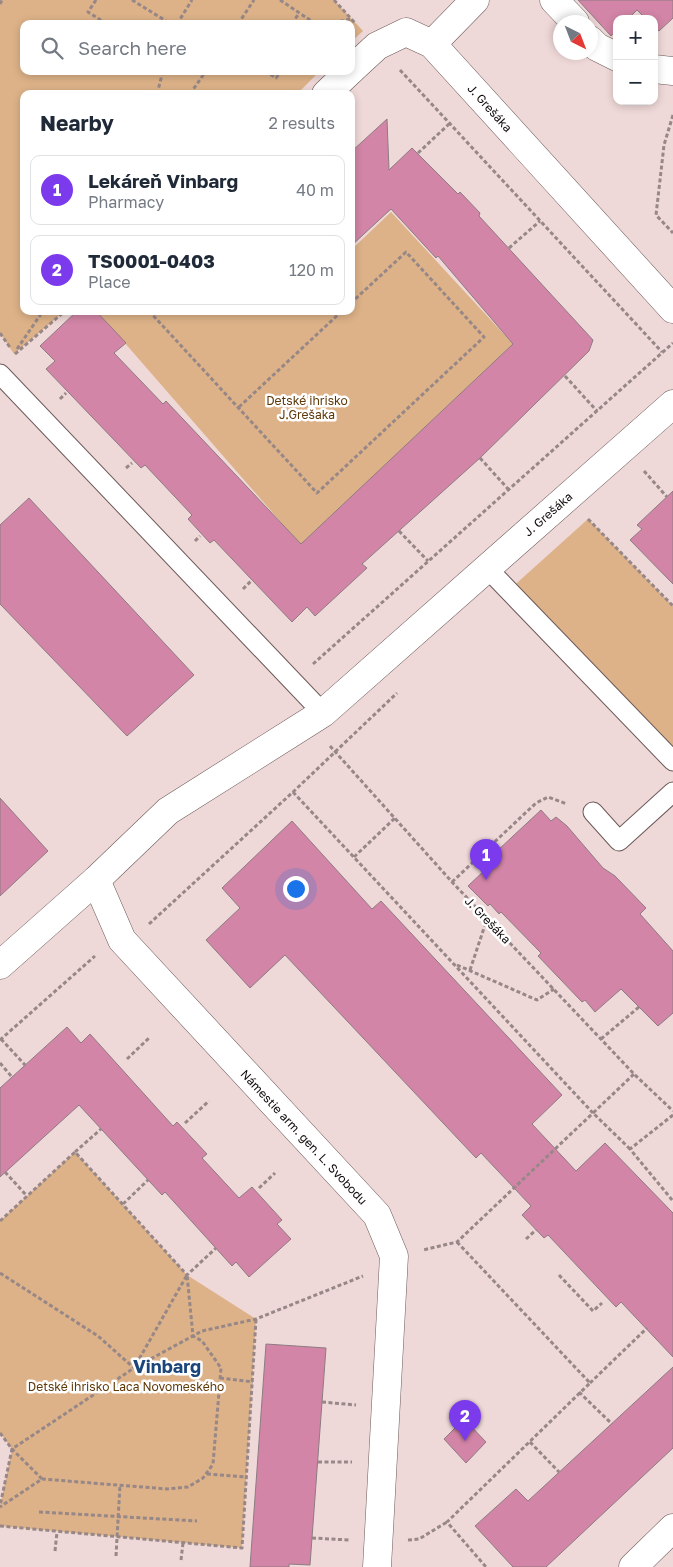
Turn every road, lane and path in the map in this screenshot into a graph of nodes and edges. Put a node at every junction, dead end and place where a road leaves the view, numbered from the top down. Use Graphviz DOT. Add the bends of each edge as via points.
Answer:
graph roads {
  1 [pos="2,0"];
  2 [pos="96,0"];
  3 [pos="132,0"];
  4 [pos="192,0"];
  5 [pos="254,0"];
  6 [pos="280,0"];
  7 [pos="334,0"];
  8 [pos="475,0"];
  9 [pos="554,0"];
  10 [pos="0,4"];
  11 [pos="299,13"];
  12 [pos="568,15"];
  13 [pos="351,18"];
  14 [pos="101,20"];
  15 [pos="164,20"];
  16 [pos="180,20"];
  17 [pos="241,20"];
  18 [pos="295,20"];
  19 [pos="310,20"];
  20 [pos="343,20"];
  21 [pos="432,44"];
  22 [pos="377,46"];
  23 [pos="598,47"];
  24 [pos="613,54"];
  25 [pos="355,67"];
  26 [pos="658,70"];
  27 [pos="673,70"];
  28 [pos="162,75"];
  29 [pos="203,75"];
  30 [pos="347,75"];
  31 [pos="158,90"];
  32 [pos="193,90"];
  33 [pos="330,90"];
  34 [pos="673,115"];
  35 [pos="449,124"];
  36 [pos="418,152"];
  37 [pos="540,221"];
  38 [pos="673,233"];
  39 [pos="509,248"];
  40 [pos="355,298"];
  41 [pos="673,310"];
  42 [pos="40,315"];
  43 [pos="153,315"];
  44 [pos="338,315"];
  45 [pos="0,333"];
  46 [pos="673,343"];
  47 [pos="662,352"];
  48 [pos="0,374"];
  49 [pos="564,376"];
  50 [pos="673,404"];
  51 [pos="239,407"];
  52 [pos="597,411"];
  53 [pos="480,458"];
  54 [pos="651,464"];
  55 [pos="644,470"];
  56 [pos="637,477"];
  57 [pos="509,490"];
  58 [pos="667,497"];
  59 [pos="595,513"];
  60 [pos="399,531"];
  61 [pos="428,561"];
  62 [pos="486,567"];
  63 [pos="673,606"];
  64 [pos="295,682"];
  65 [pos="317,718"];
  66 [pos="335,752"];
  67 [pos="673,761"];
  68 [pos="293,792"];
  69 [pos="673,792"];
  70 [pos="571,808"];
  71 [pos="592,812"];
  72 [pos="395,818"];
  73 [pos="354,857"];
  74 [pos="96,880"];
  75 [pos="452,882"];
  76 [pos="487,919"];
  77 [pos="122,940"];
  78 [pos="454,964"];
  79 [pos="0,966"];
  80 [pos="470,971"];
  81 [pos="554,989"];
  82 [pos="639,1006"];
  83 [pos="149,1038"];
  84 [pos="1,1039"];
  85 [pos="601,1039"];
  86 [pos="127,1059"];
  87 [pos="0,1063"];
  88 [pos="25,1065"];
  89 [pos="634,1074"];
  90 [pos="12,1076"];
  91 [pos="209,1101"];
  92 [pos="593,1113"];
  93 [pos="673,1113"];
  94 [pos="185,1123"];
  95 [pos="101,1129"];
  96 [pos="630,1149"];
  97 [pos="75,1152"];
  98 [pos="6,1172"];
  99 [pos="275,1173"];
  100 [pos="148,1180"];
  101 [pos="259,1188"];
  102 [pos="27,1196"];
  103 [pos="673,1201"];
  104 [pos="123,1204"];
  105 [pos="0,1221"];
  106 [pos="536,1230"];
  107 [pos="526,1239"];
  108 [pos="457,1242"];
  109 [pos="216,1248"];
  110 [pos="394,1256"];
  111 [pos="0,1273"];
  112 [pos="187,1275"];
  113 [pos="559,1275"];
  114 [pos="602,1303"];
  115 [pos="256,1320"];
  116 [pos="647,1328"];
  117 [pos="193,1336"];
  118 [pos="134,1368"];
  119 [pos="220,1378"];
  120 [pos="253,1382"];
  121 [pos="590,1383"];
  122 [pos="580,1392"];
  123 [pos="322,1402"];
  124 [pos="360,1405"];
  125 [pos="612,1424"];
  126 [pos="0,1433"];
  127 [pos="530,1442"];
  128 [pos="12,1449"];
  129 [pos="318,1462"];
  130 [pos="357,1462"];
  131 [pos="559,1472"];
  132 [pos="206,1474"];
  133 [pos="246,1477"];
  134 [pos="42,1479"];
  135 [pos="120,1485"];
  136 [pos="0,1506"];
  137 [pos="40,1512"];
  138 [pos="118,1517"];
  139 [pos="197,1521"];
  140 [pos="448,1522"];
  141 [pos="0,1526"];
  142 [pos="673,1528"];
  143 [pos="57,1532"];
  144 [pos="117,1537"];
  145 [pos="312,1538"];
  146 [pos="365,1541"];
  147 [pos="183,1543"];
  148 [pos="55,1551"];
  149 [pos="116,1556"];
  150 [pos="180,1560"];
  151 [pos="377,1567"];
  152 [pos="486,1567"];
  153 [pos="633,1567"];
  1 -- 10 [label="path"];
  2 -- 14 [label="path" via="88,12"];
  3 -- 15 [label="path"];
  4 -- 16 [label="path"];
  5 -- 17 [label="path"];
  6 -- 11 [label="path"];
  7 -- 13 [label="path"];
  8 -- 21 [label="street"];
  9 -- 12 [label="street"];
  11 -- 18 [label="path"];
  11 -- 19 [label="path"];
  13 -- 20 [label="path"];
  21 -- 22 [label="street, J. Grešáka" via="406,32"];
  21 -- 41 [label="street, J. Grešáka"];
  22 -- 25 [label="street, J. Grešáka"];
  22 -- 35 [label="path"];
  23 -- 24 [label="street"];
  26 -- 27 [label="street"];
  28 -- 31 [label="path"];
  29 -- 32 [label="path"];
  30 -- 33 [label="street, J. Grešáka"];
  34 -- 38 [label="path" via="664,145 656,215"];
  35 -- 36 [label="path"];
  35 -- 37 [label="path"];
  37 -- 39 [label="path"];
  37 -- 47 [label="path"];
  40 -- 51 [label="path" via="406,252 484,336 317,493"];
  42 -- 45 [label="path" via="14,354"];
  43 -- 51 [label="path"];
  44 -- 51 [label="path"];
  46 -- 47 [label="path"];
  47 -- 52 [label="path"];
  48 -- 64 [label="lane"];
  49 -- 52 [label="path"];
  50 -- 62 [label="street, J. Grešáka"];
  52 -- 57 [label="path"];
  53 -- 57 [label="path"];
  54 -- 55 [label="path"];
  55 -- 56 [label="path"];
  55 -- 58 [label="path"];
  57 -- 61 [label="path"];
  59 -- 63 [label="path" via="588,519"];
  60 -- 61 [label="path"];
  61 -- 64 [label="path"];
  62 -- 65 [label="street, J. Grešáka"];
  62 -- 67 [label="lane"];
  64 -- 65 [label="lane"];
  65 -- 66 [label="path, J. Grešáka"];
  65 -- 74 [label="street, J. Grešáka" via="168,811"];
  66 -- 68 [label="path"];
  66 -- 72 [label="path, J. Grešáka"];
  68 -- 73 [label="path"];
  68 -- 77 [label="path" via="139,933"];
  69 -- 71 [label="lane" via="620,841"];
  70 -- 75 [label="path" via="548,797 536,803"];
  72 -- 73 [label="path"];
  72 -- 75 [label="path, J. Grešáka"];
  73 -- 78 [label="path"];
  74 -- 77 [label="street, Námestie arm. gen. L. Svobodu"];
  74 -- 79 [label="street"];
  75 -- 76 [label="path, J. Grešáka"];
  76 -- 80 [label="path"];
  76 -- 81 [label="path, J. Grešáka"];
  77 -- 84 [label="path" via="106,947 82,966"];
  77 -- 110 [label="street, Námestie arm. gen. L. Svobodu" via="376,1215"];
  78 -- 80 [label="path"];
  78 -- 92 [label="path"];
  80 -- 81 [label="path" via="537,1000"];
  81 -- 85 [label="path, J. Grešáka"];
  82 -- 85 [label="path"];
  83 -- 86 [label="path"];
  84 -- 88 [label="path"];
  85 -- 89 [label="path, J. Grešáka"];
  87 -- 90 [label="path"];
  89 -- 92 [label="path"];
  89 -- 93 [label="path, J. Grešáka"];
  91 -- 94 [label="path"];
  92 -- 96 [label="path"];
  92 -- 108 [label="path"];
  93 -- 96 [label="path"];
  95 -- 97 [label="path"];
  96 -- 103 [label="path"];
  97 -- 102 [label="path"];
  97 -- 104 [label="path"];
  98 -- 102 [label="path"];
  99 -- 101 [label="path"];
  100 -- 104 [label="path"];
  102 -- 105 [label="path"];
  104 -- 112 [label="path"];
  106 -- 107 [label="path"];
  108 -- 110 [label="path"];
  108 -- 121 [label="path"];
  109 -- 112 [label="path"];
  110 -- 115 [label="path" via="366,1275"];
  110 -- 146 [label="street, Námestie arm. gen. L. Svobodu"];
  111 -- 118 [label="path" via="98,1336"];
  112 -- 117 [label="path"];
  112 -- 118 [label="path"];
  113 -- 114 [label="path" via="593,1311"];
  115 -- 117 [label="path" via="202,1331"];
  115 -- 120 [label="path"];
  116 -- 121 [label="path"];
  117 -- 118 [label="path"];
  117 -- 119 [label="path" via="202,1341 221,1368"];
  118 -- 128 [label="path"];
  119 -- 120 [label="path"];
  119 -- 132 [label="path" via="213,1464"];
  120 -- 133 [label="path"];
  121 -- 122 [label="path"];
  122 -- 125 [label="path"];
  122 -- 127 [label="path"];
  123 -- 124 [label="path"];
  126 -- 128 [label="path"];
  127 -- 131 [label="path"];
  127 -- 140 [label="path"];
  128 -- 134 [label="path"];
  128 -- 136 [label="path"];
  129 -- 130 [label="path"];
  132 -- 133 [label="path"];
  132 -- 135 [label="path" via="188,1487 167,1489"];
  133 -- 147 [label="path" via="242,1548"];
  134 -- 135 [label="path"];
  134 -- 136 [label="path"];
  135 -- 138 [label="path"];
  137 -- 138 [label="path"];
  138 -- 139 [label="path"];
  138 -- 144 [label="path"];
  140 -- 146 [label="path" via="420,1540"];
  140 -- 152 [label="path"];
  141 -- 143 [label="path"];
  142 -- 153 [label="street"];
  143 -- 144 [label="path"];
  143 -- 148 [label="path"];
  144 -- 147 [label="path"];
  144 -- 149 [label="path"];
  145 -- 146 [label="path"];
  146 -- 151 [label="street, Námestie arm. gen. L. Svobodu"];
  147 -- 150 [label="path"];
}
